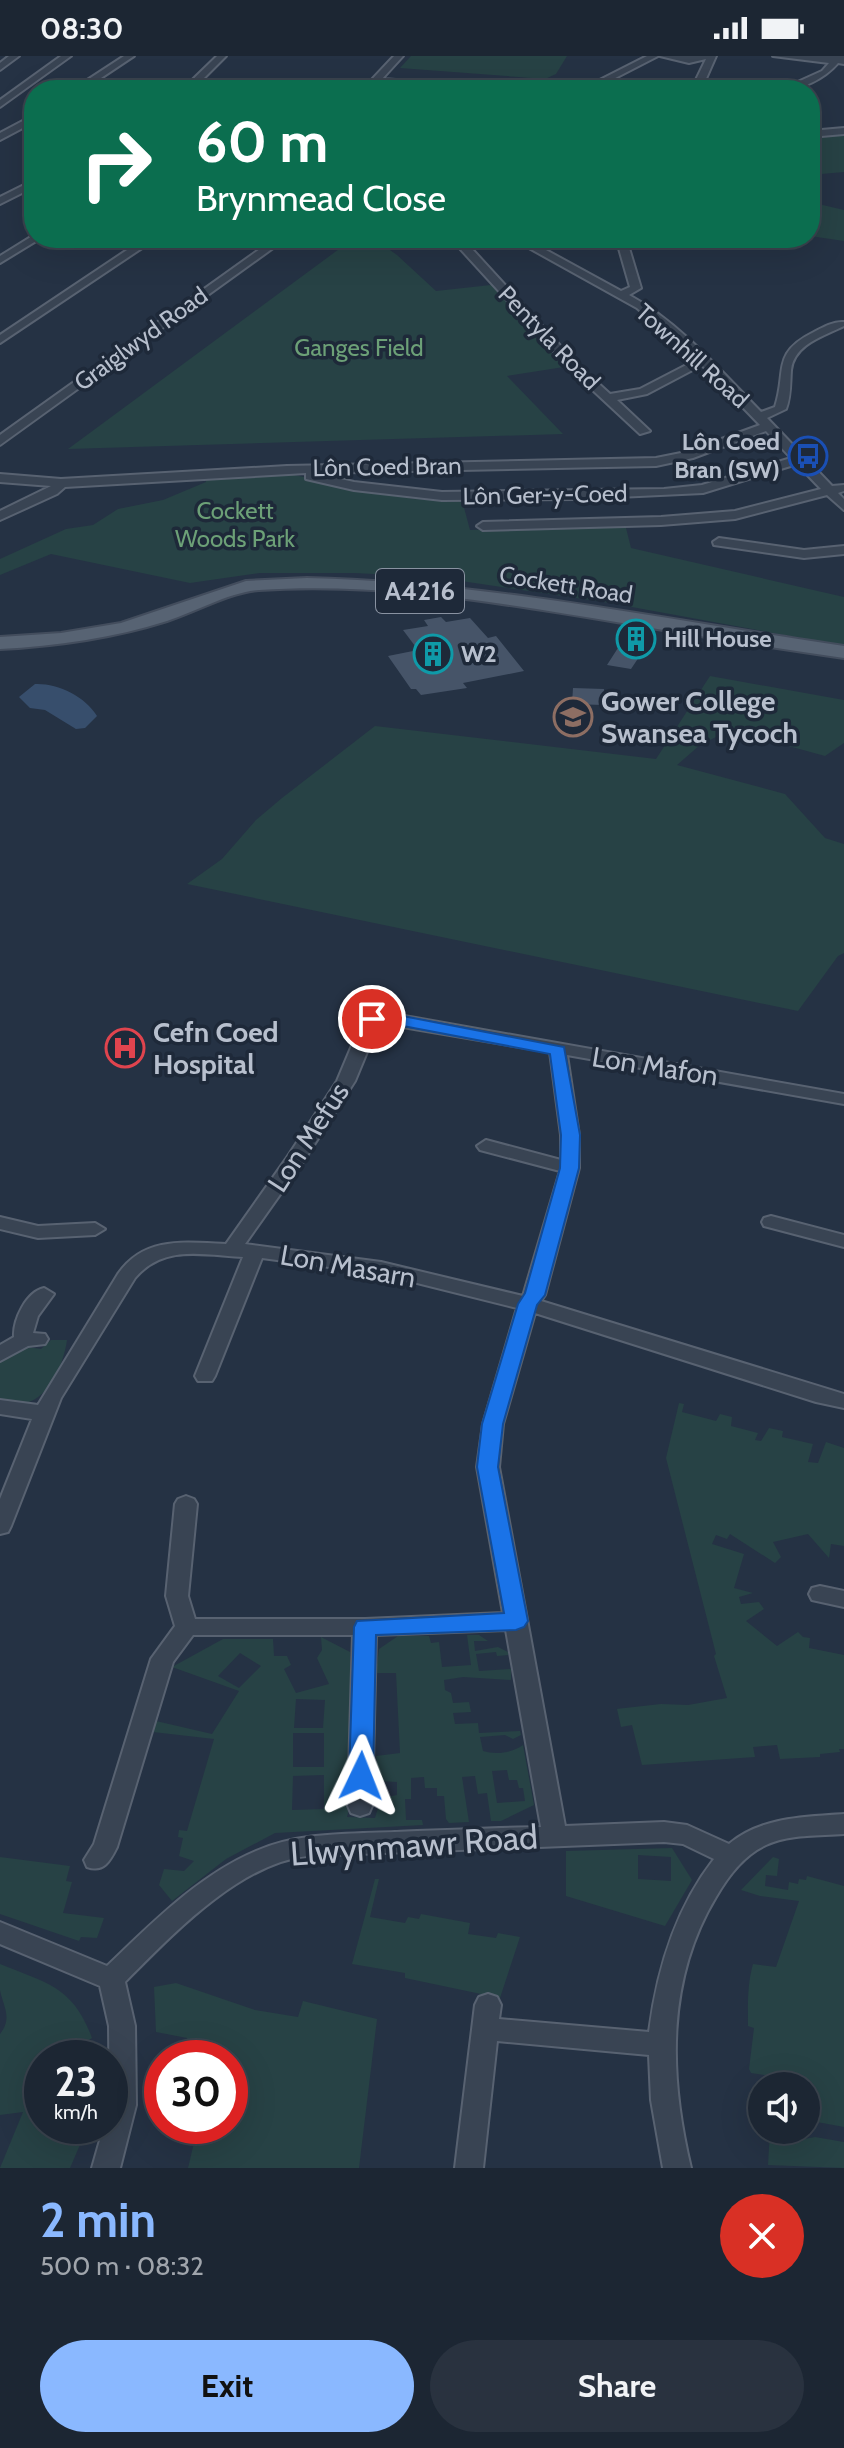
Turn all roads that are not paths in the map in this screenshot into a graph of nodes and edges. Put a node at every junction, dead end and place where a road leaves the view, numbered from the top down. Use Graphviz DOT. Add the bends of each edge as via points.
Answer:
graph roads {
  1 [pos="15,56"];
  2 [pos="67,56"];
  3 [pos="130,56"];
  4 [pos="222,56"];
  5 [pos="399,56"];
  6 [pos="654,56"];
  7 [pos="777,56"];
  8 [pos="668,57"];
  9 [pos="710,59"];
  10 [pos="841,59"];
  11 [pos="645,63"];
  12 [pos="0,67"];
  13 [pos="34,80"];
  14 [pos="93,80"];
  15 [pos="197,80"];
  16 [pos="377,80"];
  17 [pos="607,80"];
  18 [pos="701,80"];
  19 [pos="809,80"];
  20 [pos="24,87"];
  21 [pos="0,104"];
  22 [pos="24,124"];
  23 [pos="844,131"];
  24 [pos="820,133"];
  25 [pos="0,137"];
  26 [pos="24,188"];
  27 [pos="0,201"];
  28 [pos="24,245"];
  29 [pos="137,248"];
  30 [pos="267,248"];
  31 [pos="466,248"];
  32 [pos="534,248"];
  33 [pos="624,248"];
  34 [pos="0,260"];
  35 [pos="621,295"];
  36 [pos="840,324"];
  37 [pos="0,340"];
  38 [pos="705,361"];
  39 [pos="607,398"];
  40 [pos="764,422"];
  41 [pos="644,431"];
  42 [pos="0,441"];
  43 [pos="800,459"];
  44 [pos="287,470"];
  45 [pos="0,478"];
  46 [pos="61,483"];
  47 [pos="838,490"];
  48 [pos="844,506"];
  49 [pos="0,516"];
  50 [pos="483,526"];
  51 [pos="719,542"];
  52 [pos="844,550"];
  53 [pos="0,643"];
  54 [pos="844,652"];
  55 [pos="372,1019"];
  56 [pos="558,1050"];
  57 [pos="844,1099"];
  58 [pos="486,1146"];
  59 [pos="570,1168"];
  60 [pos="771,1222"];
  61 [pos="0,1223"];
  62 [pos="95,1229"];
  63 [pos="844,1241"];
  64 [pos="232,1249"];
  65 [pos="255,1251"];
  66 [pos="44,1294"];
  67 [pos="528,1304"];
  68 [pos="0,1354"];
  69 [pos="205,1376"];
  70 [pos="844,1401"];
  71 [pos="0,1407"];
  72 [pos="44,1413"];
  73 [pos="186,1504"];
  74 [pos="0,1526"];
  75 [pos="820,1594"];
  76 [pos="844,1599"];
  77 [pos="516,1621"];
  78 [pos="187,1627"];
  79 [pos="365,1627"];
  80 [pos="360,1806"];
  81 [pos="844,1824"];
  82 [pos="555,1835"];
  83 [pos="731,1856"];
  84 [pos="96,1860"];
  85 [pos="0,1933"];
  86 [pos="111,1979"];
  87 [pos="661,2045"];
  88 [pos="106,2168"];
  89 [pos="469,2168"];
  90 [pos="677,2168"];
  1 -- 12 [label="street"];
  2 -- 13 [label="street"];
  3 -- 14 [label="street"];
  4 -- 15 [label="street"];
  5 -- 16 [label="street"];
  6 -- 11 [label="street"];
  7 -- 10 [label="street"];
  8 -- 9 [label="street"];
  8 -- 11 [label="street"];
  9 -- 18 [label="street"];
  10 -- 19 [label="street"];
  11 -- 17 [label="street"];
  20 -- 21 [label="street"];
  22 -- 25 [label="street"];
  23 -- 24 [label="street"];
  26 -- 27 [label="street"];
  28 -- 34 [label="street"];
  29 -- 37 [label="street"];
  30 -- 42 [label="street, Graiglwyd Road"];
  31 -- 39 [label="street, Pentyla Road"];
  32 -- 35 [label="street, Townhill Road"];
  33 -- 35 [label="street" via="636,288"];
  35 -- 38 [label="street, Townhill Road"];
  36 -- 40 [label="street" via="791,352 787,393 780,409"];
  38 -- 39 [label="street" via="643,392"];
  38 -- 40 [label="street, Townhill Road"];
  39 -- 41 [label="street, Pentyla Road"];
  40 -- 43 [label="street, Townhill Road"];
  40 -- 44 [label="street, Lôn Coed Bran" via="689,455 656,462"];
  43 -- 44 [label="street, Lôn Ger-y-Coed" via="703,489 664,493 455,497 385,492"];
  43 -- 47 [label="street, Townhill Road"];
  44 -- 46 [label="street, Lôn Coed Bran"];
  45 -- 46 [label="street, Lôn Coed Bran"];
  46 -- 49 [label="street"];
  47 -- 48 [label="street, Townhill Road"];
  47 -- 50 [label="street" via="735,515"];
  51 -- 52 [label="street" via="804,554"];
  53 -- 54 [label="main road, Cockett Road / A4216" via="120,629 232,589 262,585 493,598"];
  55 -- 56 [label="street, Lon Mafon"];
  55 -- 64 [label="street, Lon Mefus" via="346,1081"];
  56 -- 57 [label="street, Lon Mafon"];
  56 -- 59 [label="street"];
  58 -- 59 [label="street"];
  59 -- 67 [label="street" via="535,1295"];
  60 -- 63 [label="street"];
  61 -- 62 [label="street" via="38,1232"];
  64 -- 65 [label="street, Lon Masarn"];
  64 -- 72 [label="street, Lon Masarn" via="179,1248 156,1251 139,1261"];
  65 -- 67 [label="street, Lon Masarn" via="381,1268"];
  65 -- 69 [label="street"];
  66 -- 68 [label="street" via="22,1330 31,1340"];
  67 -- 70 [label="street, Lon Masarn"];
  67 -- 77 [label="street" via="493,1424 488,1467"];
  71 -- 72 [label="street"];
  72 -- 74 [label="street, Lon Masarn"];
  73 -- 78 [label="street" via="177,1596"];
  75 -- 76 [label="street"];
  77 -- 79 [label="street"];
  77 -- 82 [label="street"];
  78 -- 79 [label="street"];
  78 -- 84 [label="street" via="162,1659 105,1847"];
  79 -- 80 [label="street"];
  81 -- 83 [label="street" via="766,1834"];
  82 -- 83 [label="street, Llwynmawr Road" via="664,1832 687,1835"];
  82 -- 86 [label="street, Llwynmawr Road" via="291,1849 256,1863 210,1893"];
  83 -- 87 [label="street" via="689,1921 673,1964"];
  85 -- 86 [label="street"];
  86 -- 88 [label="street" via="122,2026 123,2105"];
  87 -- 89 [label="street" via="486,2017"];
  87 -- 90 [label="street"];
}
